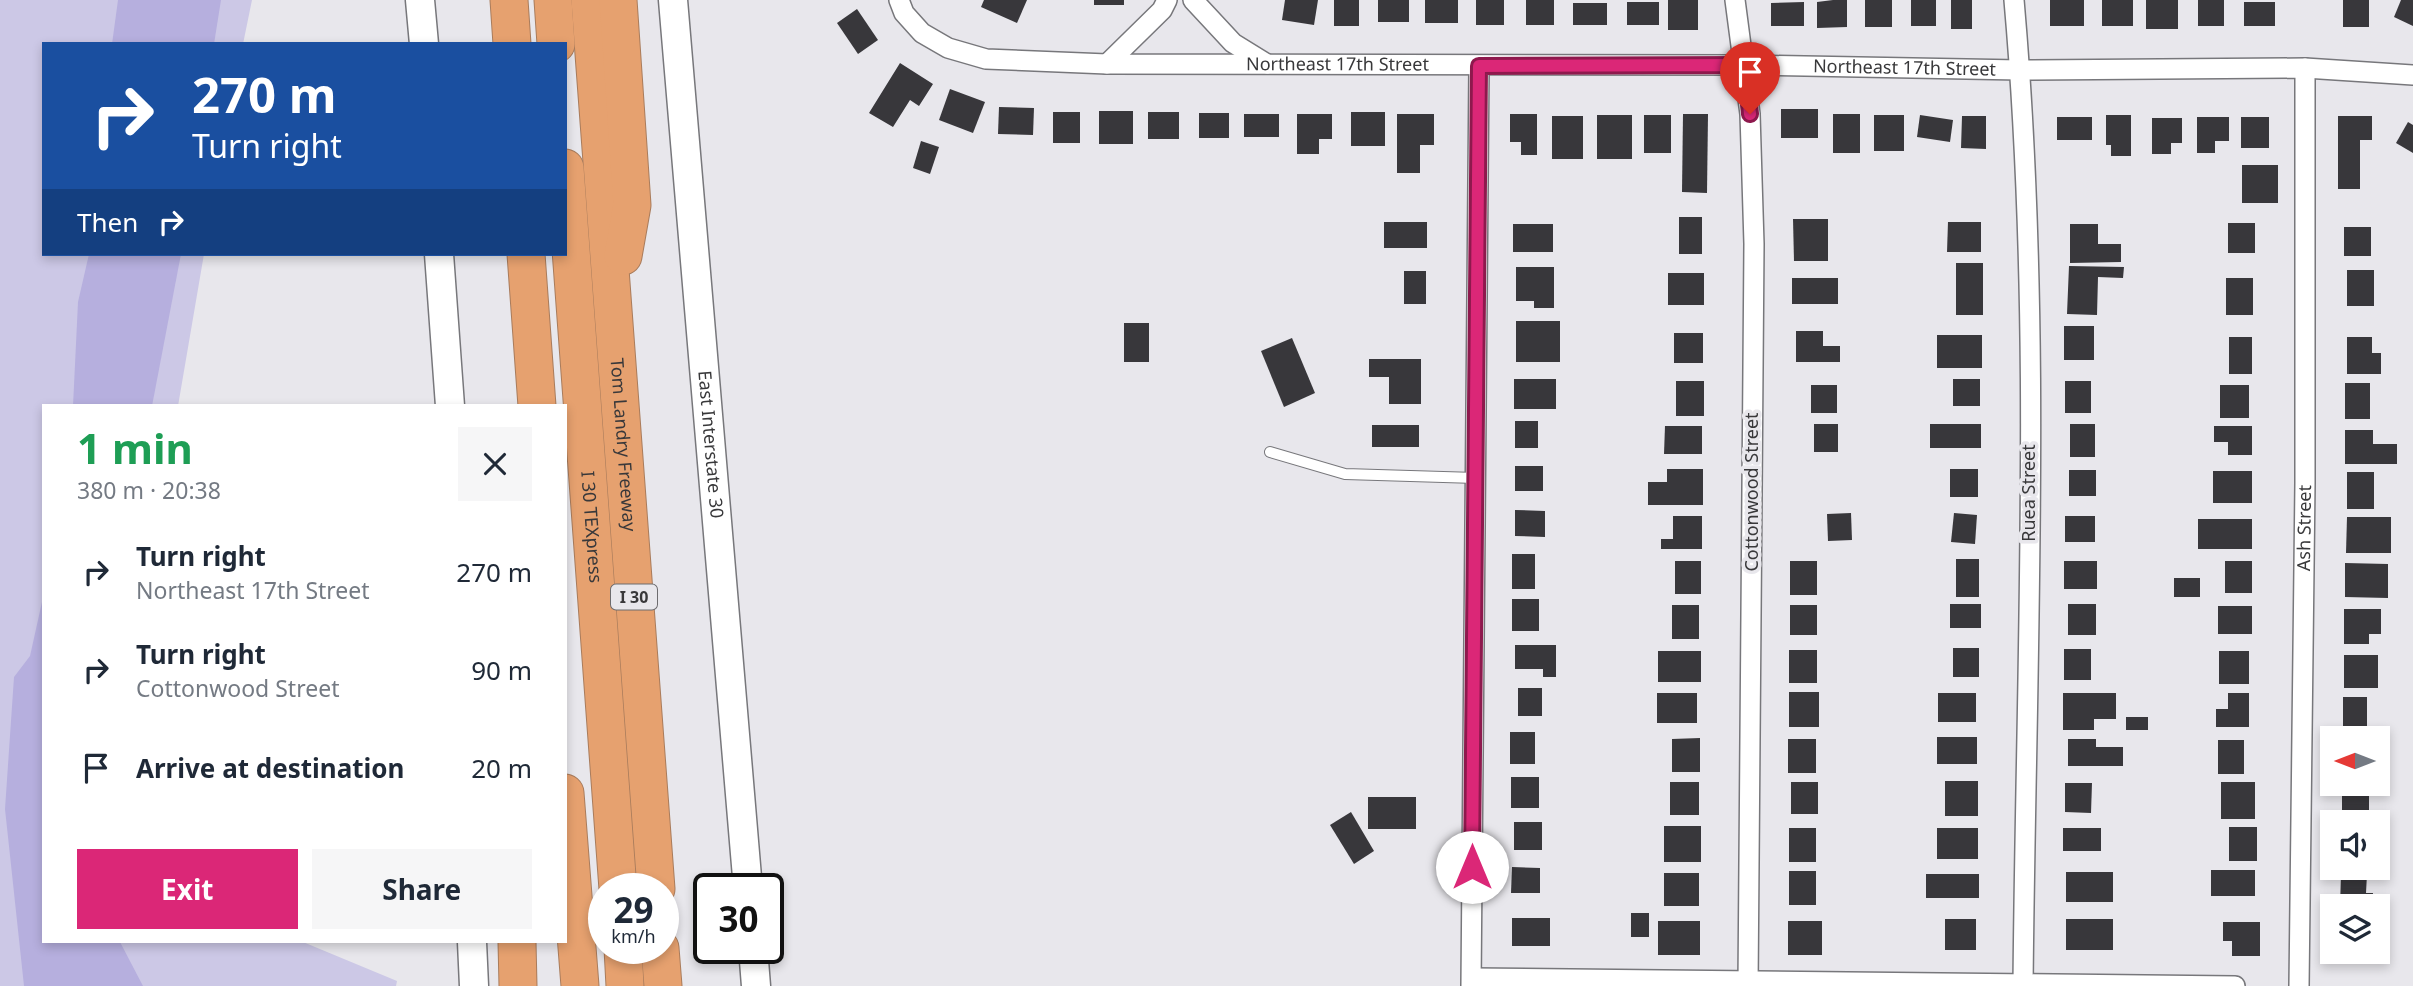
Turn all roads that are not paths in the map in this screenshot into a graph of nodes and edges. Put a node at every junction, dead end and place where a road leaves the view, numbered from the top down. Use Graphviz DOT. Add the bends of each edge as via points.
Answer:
graph roads {
  1 [pos="420,0"];
  2 [pos="509,0"];
  3 [pos="553,0"];
  4 [pos="590,0"];
  5 [pos="618,0"];
  6 [pos="673,0"];
  7 [pos="1167,0"];
  8 [pos="1193,0"];
  9 [pos="1735,0"];
  10 [pos="2014,0"];
  11 [pos="901,7"];
  12 [pos="424,42"];
  13 [pos="512,42"];
  14 [pos="556,42"];
  15 [pos="1107,64"];
  16 [pos="1267,64"];
  17 [pos="1745,65"];
  18 [pos="1479,66"];
  19 [pos="2305,68"];
  20 [pos="2020,70"];
  21 [pos="2411,73"];
  22 [pos="567,195"];
  23 [pos="439,256"];
  24 [pos="526,256"];
  25 [pos="614,306"];
  26 [pos="450,404"];
  27 [pos="537,404"];
  28 [pos="1269,452"];
  29 [pos="1476,478"];
  30 [pos="567,819"];
  31 [pos="617,873"];
  32 [pos="655,873"];
  33 [pos="747,873"];
  34 [pos="472,943"];
  35 [pos="517,943"];
  36 [pos="623,964"];
  37 [pos="661,964"];
  38 [pos="754,964"];
  39 [pos="1471,982"];
  40 [pos="1748,984"];
  41 [pos="2023,985"];
  42 [pos="474,986"];
  43 [pos="518,986"];
  44 [pos="580,986"];
  45 [pos="625,986"];
  46 [pos="663,986"];
  47 [pos="756,986"];
  48 [pos="2235,986"];
  49 [pos="2299,986"];
  1 -- 12 [label="main road"];
  2 -- 13 [label="highway"];
  3 -- 14 [label="highway"];
  4 -- 25 [label="highway, Tom Landry Freeway / I 30"];
  5 -- 25 [label="highway" via="632,205"];
  6 -- 33 [label="main road, East Interstate 30"];
  7 -- 15 [label="street"];
  8 -- 16 [label="street" via="1233,43"];
  9 -- 17 [label="street, Cottonwood Street"];
  10 -- 20 [label="street, Ruea Street"];
  11 -- 15 [label="street, Northeast 17th Street" via="922,33 948,48 986,59"];
  15 -- 16 [label="street, Northeast 17th Street"];
  16 -- 18 [label="street, Northeast 17th Street"];
  17 -- 18 [label="street, Northeast 17th Street"];
  17 -- 20 [label="street, Northeast 17th Street"];
  17 -- 40 [label="street, Cottonwood Street" via="1754,244"];
  18 -- 29 [label="street"];
  19 -- 20 [label="street, Northeast 17th Street"];
  19 -- 21 [label="street, Northeast 17th Street"];
  19 -- 49 [label="street, Ash Street"];
  20 -- 41 [label="street, Ruea Street" via="2028,245"];
  22 -- 31 [label="highway, I 30 TEXpress"];
  23 -- 26 [label="main road"];
  24 -- 27 [label="highway"];
  25 -- 32 [label="highway, Tom Landry Freeway / I 30"];
  28 -- 29 [label="lane" via="1345,474"];
  29 -- 39 [label="street"];
  30 -- 44 [label="highway"];
  34 -- 42 [label="main road"];
  35 -- 43 [label="highway"];
  36 -- 45 [label="highway"];
  37 -- 46 [label="highway"];
  38 -- 47 [label="main road"];
  39 -- 40 [label="street"];
  40 -- 41 [label="street"];
  41 -- 48 [label="street"];
}
